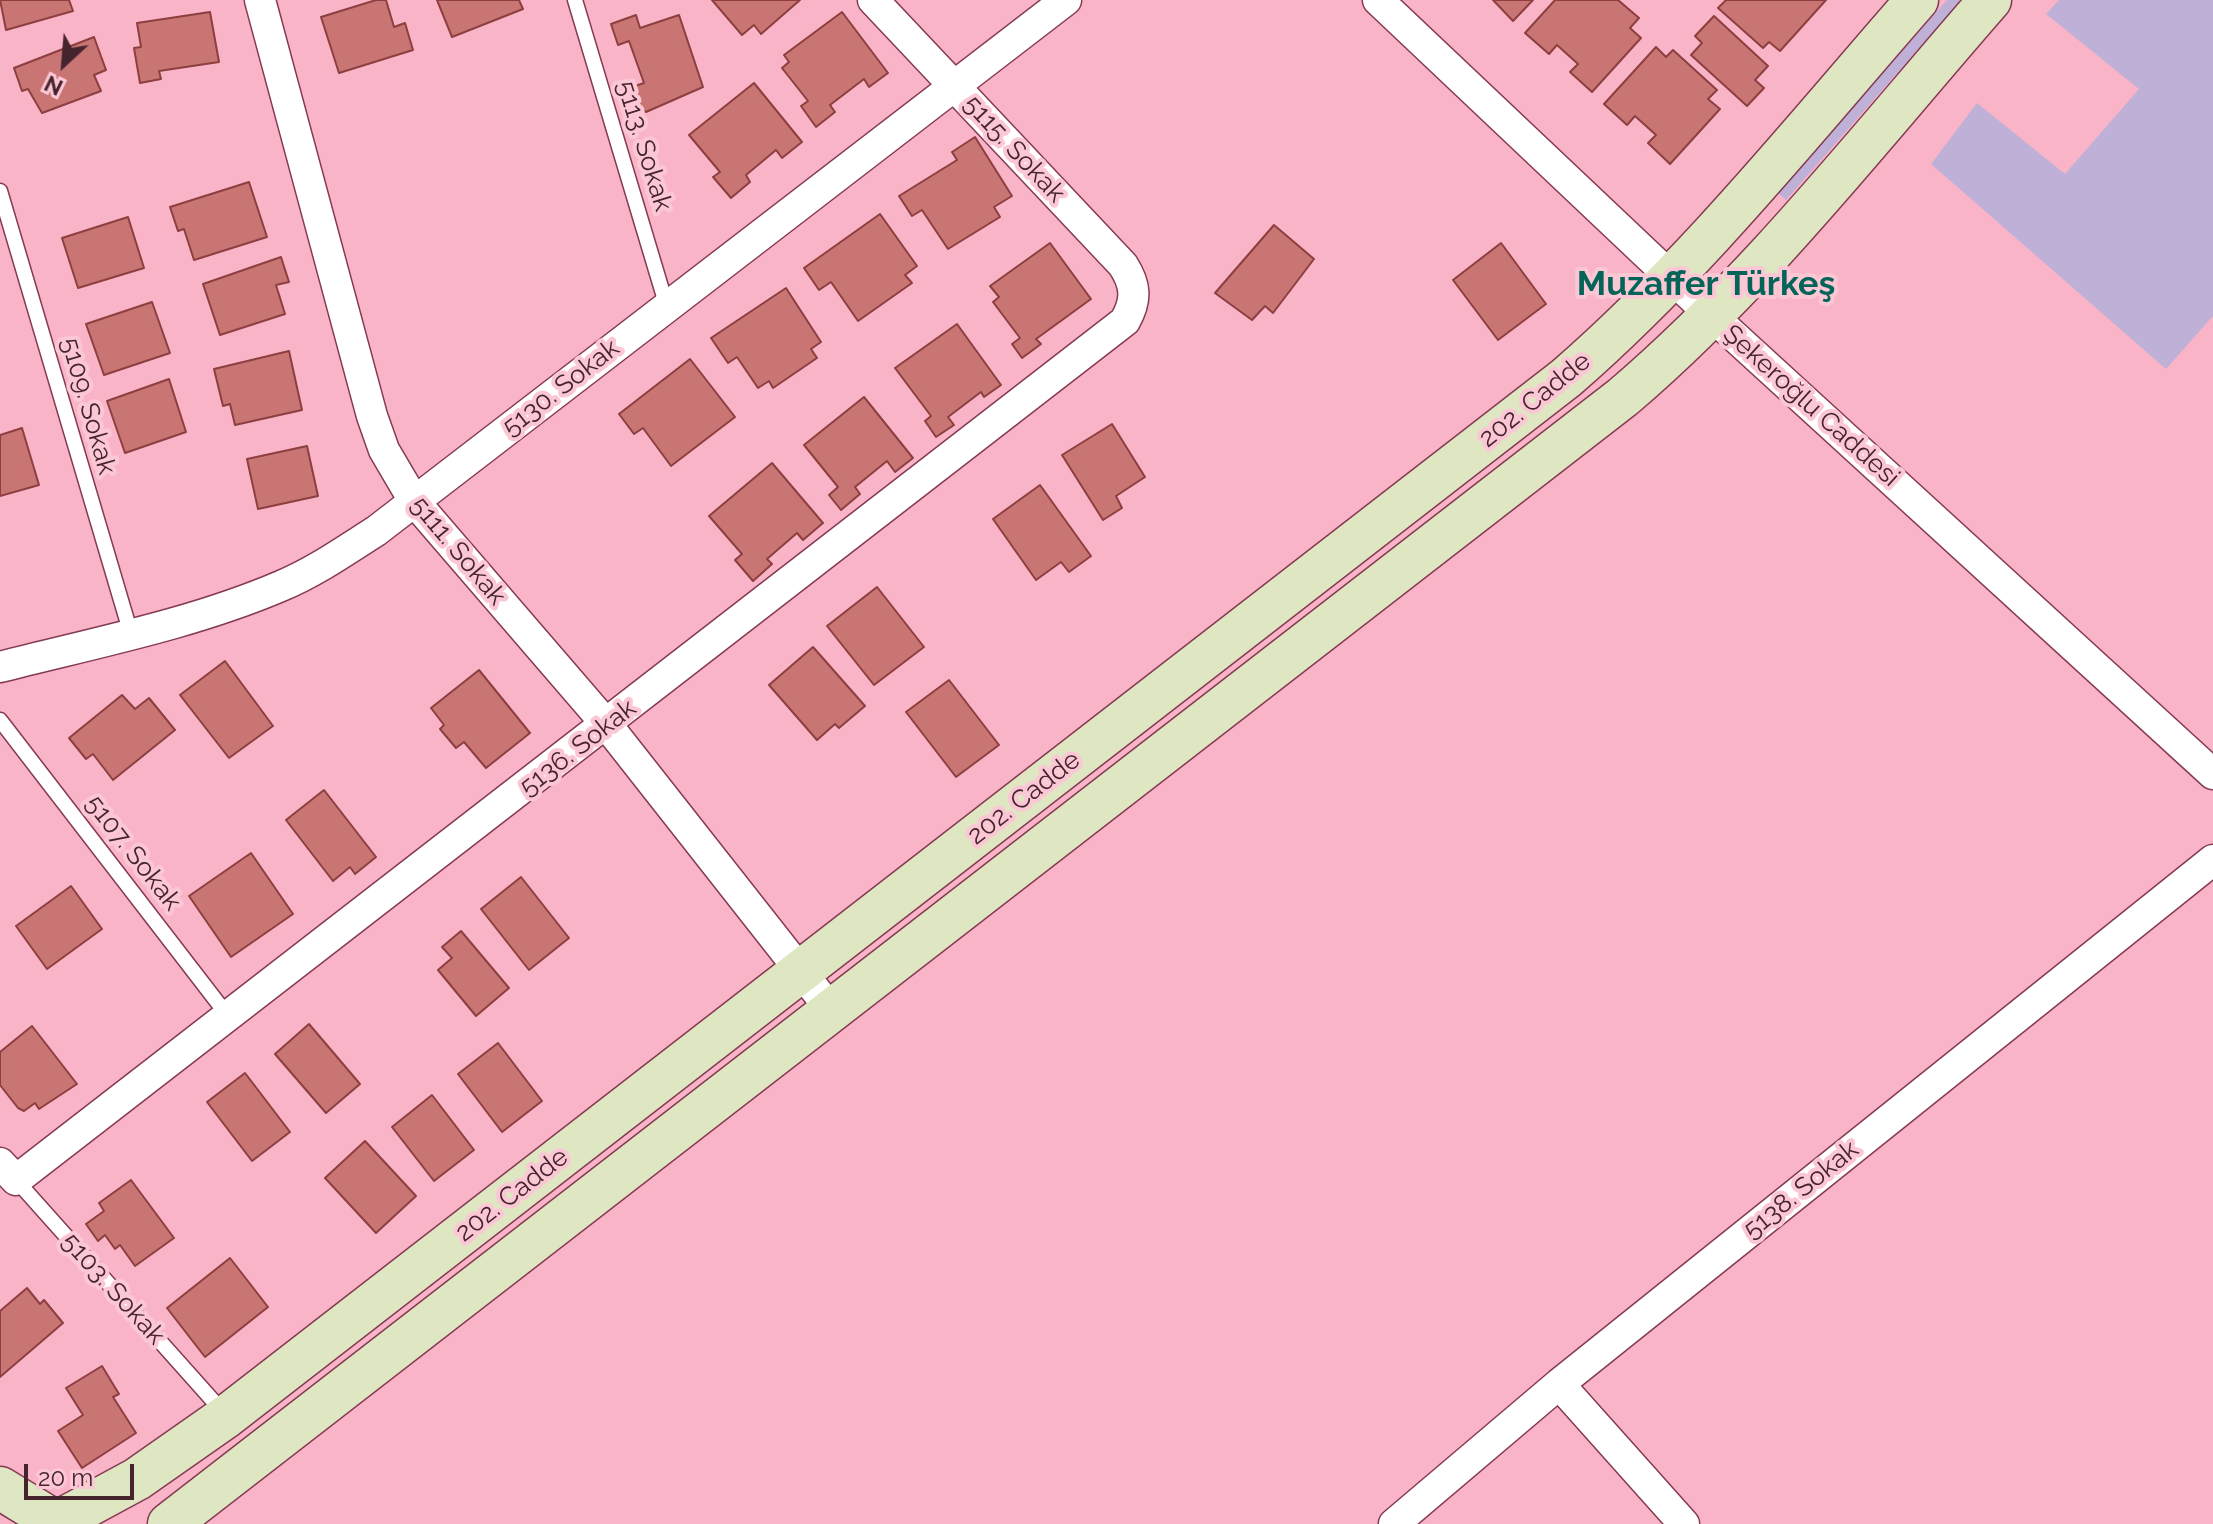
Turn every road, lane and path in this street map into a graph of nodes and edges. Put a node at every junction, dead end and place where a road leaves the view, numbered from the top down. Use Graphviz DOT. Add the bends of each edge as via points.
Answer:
graph roads {
  1 [pos="260,0"];
  2 [pos="575,0"];
  3 [pos="873,0"];
  4 [pos="1066,0"];
  5 [pos="1378,0"];
  6 [pos="1990,0"];
  7 [pos="1907,4"];
  8 [pos="954,86"];
  9 [pos="0,191"];
  10 [pos="1672,278"];
  11 [pos="667,307"];
  12 [pos="1132,308"];
  13 [pos="1711,315"];
  14 [pos="414,501"];
  15 [pos="131,634"];
  16 [pos="0,667"];
  17 [pos="0,720"];
  18 [pos="607,725"];
  19 [pos="2213,774"];
  20 [pos="2213,860"];
  21 [pos="801,971"];
  22 [pos="832,1011"];
  23 [pos="229,1017"];
  24 [pos="8,1172"];
  25 [pos="1559,1384"];
  26 [pos="227,1416"];
  27 [pos="0,1488"];
  28 [pos="54,1521"];
  29 [pos="169,1524"];
  30 [pos="1394,1524"];
  31 [pos="1684,1524"];
  1 -- 14 [label="street, 5111. Sokak" via="372,416 384,450"];
  2 -- 11 [label="lane, 5113. Sokak"];
  3 -- 8 [label="street, 5115. Sokak"];
  4 -- 8 [label="street, 5130. Sokak"];
  5 -- 10 [label="street, Şekeroğlu Caddesi"];
  6 -- 13 [label="main road, 202. Cadde"];
  7 -- 10 [label="main road, 202. Cadde"];
  8 -- 11 [label="street, 5130. Sokak"];
  8 -- 12 [label="street, 5115. Sokak" via="1123,265 1132,279"];
  9 -- 15 [label="lane, 5109. Sokak"];
  10 -- 13 [label="street, Şekeroğlu Caddesi"];
  10 -- 21 [label="main road, 202. Cadde" via="1566,378"];
  11 -- 14 [label="street, 5130. Sokak"];
  12 -- 18 [label="street, 5136. Sokak" via="1114,333"];
  13 -- 19 [label="street, Şekeroğlu Caddesi"];
  13 -- 22 [label="main road, 202. Cadde" via="1598,417"];
  14 -- 15 [label="street, 5130. Sokak" via="342,553 284,585"];
  14 -- 18 [label="street, 5111. Sokak"];
  15 -- 16 [label="street, 5130. Sokak"];
  17 -- 23 [label="lane, 5107. Sokak"];
  18 -- 21 [label="street, 5111. Sokak"];
  18 -- 23 [label="street, 5136. Sokak"];
  20 -- 25 [label="street, 5138. Sokak"];
  21 -- 22 [label="street, 5111. Sokak"];
  21 -- 26 [label="main road, 202. Cadde"];
  22 -- 29 [label="main road, 202. Cadde"];
  23 -- 24 [label="street, 5136. Sokak"];
  24 -- 26 [label="lane, 5103. Sokak"];
  25 -- 30 [label="street, 5138. Sokak"];
  25 -- 31 [label="street"];
  26 -- 28 [label="main road, 202. Cadde" via="137,1479"];
  27 -- 28 [label="main road"];
}
